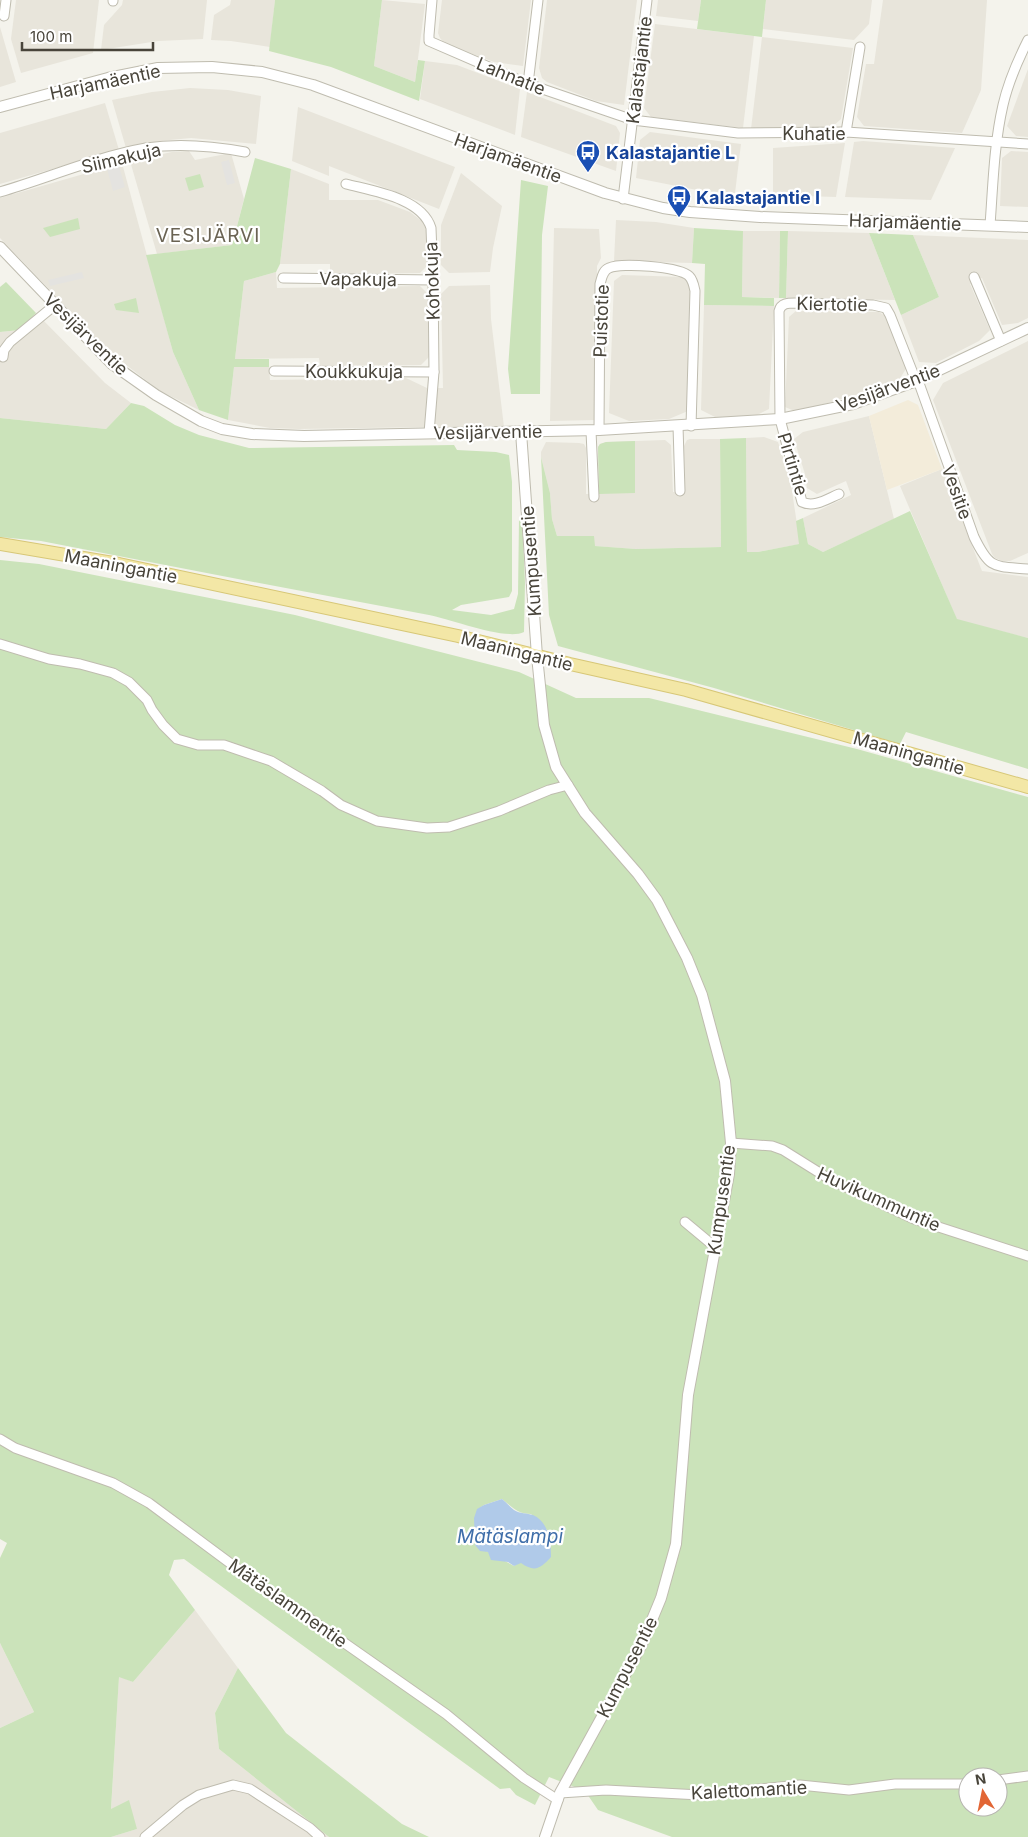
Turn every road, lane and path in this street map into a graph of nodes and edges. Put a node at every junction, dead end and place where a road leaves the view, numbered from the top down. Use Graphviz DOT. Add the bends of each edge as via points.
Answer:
graph roads {
  1 [pos="6,0"];
  2 [pos="432,0"];
  3 [pos="538,0"];
  4 [pos="647,0"];
  5 [pos="4,16"];
  6 [pos="1028,40"];
  7 [pos="860,47"];
  8 [pos="528,84"];
  9 [pos="0,107"];
  10 [pos="633,120"];
  11 [pos="846,132"];
  12 [pos="996,142"];
  13 [pos="1028,144"];
  14 [pos="244,152"];
  15 [pos="346,184"];
  16 [pos="0,192"];
  17 [pos="623,199"];
  18 [pos="990,225"];
  19 [pos="1028,227"];
  20 [pos="0,247"];
  21 [pos="974,277"];
  22 [pos="283,278"];
  23 [pos="433,280"];
  24 [pos="55,305"];
  25 [pos="1028,328"];
  26 [pos="1001,341"];
  27 [pos="3,357"];
  28 [pos="274,371"];
  29 [pos="434,372"];
  30 [pos="916,381"];
  31 [pos="780,419"];
  32 [pos="678,426"];
  33 [pos="691,426"];
  34 [pos="595,430"];
  35 [pos="521,432"];
  36 [pos="429,433"];
  37 [pos="680,491"];
  38 [pos="839,494"];
  39 [pos="594,497"];
  40 [pos="0,544"];
  41 [pos="1028,569"];
  42 [pos="0,644"];
  43 [pos="537,656"];
  44 [pos="568,785"];
  45 [pos="1028,787"];
  46 [pos="731,1142"];
  47 [pos="685,1222"];
  48 [pos="715,1247"];
  49 [pos="1028,1256"];
  50 [pos="0,1439"];
  51 [pos="1028,1776"];
  52 [pos="1008,1779"];
  53 [pos="958,1784"];
  54 [pos="559,1797"];
  55 [pos="145,1837"];
  56 [pos="320,1837"];
  57 [pos="545,1837"];
  1 -- 5 [label="street"];
  2 -- 8 [label="street, Lahnatie" via="430,41"];
  3 -- 8 [label="street"];
  4 -- 10 [label="street, Kalastajantie"];
  6 -- 12 [label="street" via="1003,104"];
  7 -- 11 [label="street"];
  8 -- 10 [label="street, Lahnatie"];
  9 -- 17 [label="street, Harjamäentie" via="158,68 212,67 262,72 313,85"];
  10 -- 11 [label="street, Kuhatie" via="738,132"];
  10 -- 17 [label="street, Kalastajantie"];
  11 -- 12 [label="street, Kuhatie"];
  12 -- 13 [label="street, Kuhatie"];
  12 -- 18 [label="street"];
  14 -- 16 [label="street, Siimakuja" via="190,146 147,148 111,156"];
  15 -- 23 [label="street, Kohokuja" via="389,196 418,208 424,214 431,228"];
  17 -- 18 [label="street, Harjamäentie" via="690,212"];
  18 -- 19 [label="street, Harjamäentie"];
  20 -- 24 [label="street, Vesijärventie"];
  21 -- 26 [label="street"];
  22 -- 23 [label="street, Vapakuja"];
  23 -- 29 [label="street, Kohokuja"];
  24 -- 27 [label="street" via="10,342"];
  24 -- 36 [label="street, Vesijärventie" via="112,364 156,395 201,421 222,429 304,436"];
  25 -- 26 [label="street, Vesijärventie"];
  26 -- 30 [label="street, Vesijärventie"];
  28 -- 29 [label="street, Koukkukuja"];
  29 -- 36 [label="street, Kohokuja"];
  30 -- 31 [label="street, Vesijärventie" via="853,404"];
  30 -- 31 [label="street, Kiertotie" via="890,315 881,305 784,304 779,311"];
  30 -- 41 [label="street, Vesitie" via="980,550 988,562 996,566"];
  31 -- 33 [label="street, Vesijärventie"];
  31 -- 38 [label="street, Pirtintie" via="802,502 814,504"];
  32 -- 33 [label="street, Vesijärventie"];
  32 -- 34 [label="street, Vesijärventie"];
  32 -- 37 [label="street"];
  33 -- 34 [label="street, Puistotie" via="693,284 689,276 672,269 620,266 608,268 600,284"];
  34 -- 35 [label="street, Vesijärventie"];
  34 -- 39 [label="street"];
  35 -- 36 [label="street, Vesijärventie"];
  35 -- 43 [label="street, Kumpusentie"];
  40 -- 43 [label="main road, Maaningantie" via="119,564 458,636"];
  42 -- 44 [label="street" via="113,673 130,682 177,738 198,745 224,745 271,761 341,804 377,821 427,828 449,827"];
  43 -- 44 [label="street, Kumpusentie" via="544,725 556,767"];
  43 -- 45 [label="main road, Maaningantie" via="686,690"];
  44 -- 46 [label="street, Kumpusentie" via="585,812 657,900 687,958 702,995 725,1081"];
  46 -- 48 [label="street, Kumpusentie" via="729,1174"];
  46 -- 49 [label="street, Huvikummuntie" via="783,1150 831,1180 914,1219"];
  47 -- 48 [label="street"];
  48 -- 54 [label="street, Kumpusentie" via="688,1395 676,1544 661,1598 642,1644"];
  50 -- 54 [label="street, Mätäslammentie" via="15,1448 113,1483 149,1503 288,1606 446,1714 524,1778"];
  51 -- 52 [label="street"];
  53 -- 54 [label="street, Kalettomantie" via="895,1784 849,1790 800,1785 700,1795 606,1790"];
  54 -- 57 [label="street, Kumpusentie"];
  55 -- 56 [label="street" via="182,1805 199,1795 233,1785 250,1789"];
}
